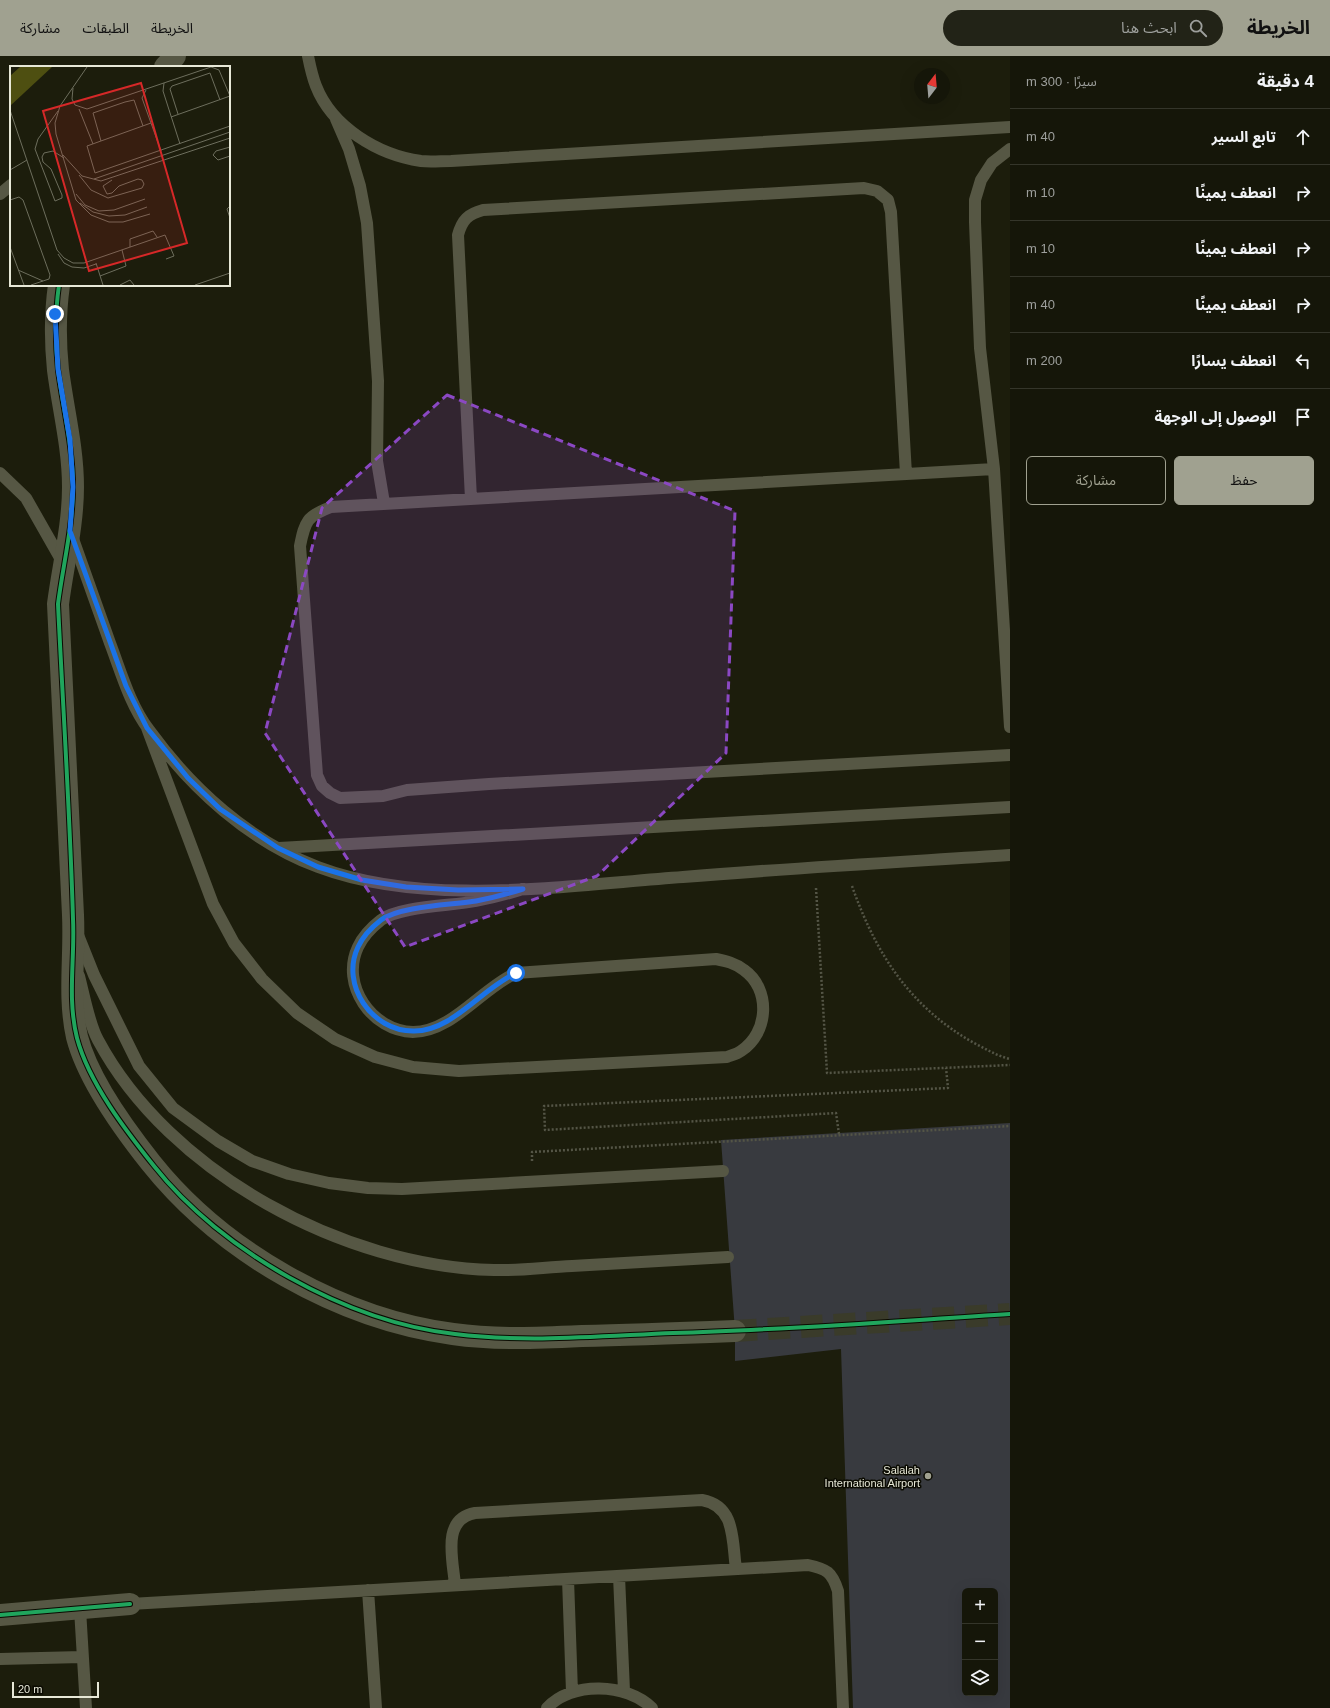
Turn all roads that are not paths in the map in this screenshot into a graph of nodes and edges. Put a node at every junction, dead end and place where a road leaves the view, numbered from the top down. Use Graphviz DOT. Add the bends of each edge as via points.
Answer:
graph roads {
  1 [pos="175,56"];
  2 [pos="308,56"];
  3 [pos="166,66"];
  4 [pos="334,115"];
  5 [pos="1010,127"];
  6 [pos="1010,149"];
  7 [pos="10,186"];
  8 [pos="0,194"];
  9 [pos="59,286"];
  10 [pos="994,469"];
  11 [pos="0,473"];
  12 [pos="906,474"];
  13 [pos="471,499"];
  14 [pos="384,503"];
  15 [pos="70,531"];
  16 [pos="63,563"];
  17 [pos="1010,727"];
  18 [pos="147,728"];
  19 [pos="1010,755"];
  20 [pos="1010,807"];
  21 [pos="278,848"];
  22 [pos="1010,855"];
  23 [pos="523,889"];
  24 [pos="74,922"];
  25 [pos="73,954"];
  26 [pos="173,1108"];
  27 [pos="159,1123"];
  28 [pos="723,1171"];
  29 [pos="728,1256"];
  30 [pos="735,1331"];
  31 [pos="736,1569"];
  32 [pos="619,1576"];
  33 [pos="568,1579"];
  34 [pos="455,1585"];
  35 [pos="368,1590"];
  36 [pos="130,1604"];
  37 [pos="80,1609"];
  38 [pos="0,1615"];
  39 [pos="82,1657"];
  40 [pos="0,1659"];
  41 [pos="624,1691"];
  42 [pos="572,1692"];
  43 [pos="86,1708"];
  44 [pos="376,1708"];
  45 [pos="547,1708"];
  46 [pos="652,1708"];
  47 [pos="843,1708"];
  1 -- 3 [label="street"];
  2 -- 4 [label="lane" via="316,86"];
  4 -- 5 [label="lane" via="357,137 388,152 420,161 451,162"];
  4 -- 14 [label="lane" via="349,149 367,223 378,381 377,461"];
  6 -- 10 [label="lane" via="992,163 981,180 975,200 980,348"];
  7 -- 8 [label="lane"];
  9 -- 15 [label="street" via="55,314 58,369 70,440 73,487"];
  10 -- 12 [label="lane"];
  10 -- 17 [label="lane"];
  11 -- 16 [label="lane" via="26,498"];
  12 -- 13 [label="lane"];
  12 -- 13 [label="lane" via="891,212 888,200 877,191 864,188 482,210 470,214 461,223 458,235"];
  13 -- 14 [label="lane"];
  14 -- 19 [label="lane" via="331,507 317,512 304,525 300,546 317,775 322,786 340,798 489,784"];
  15 -- 16 [label="street"];
  15 -- 18 [label="lane" via="126,686"];
  16 -- 24 [label="street" via="58,604"];
  18 -- 21 [label="lane" via="188,778 220,809"];
  18 -- 23 [label="lane" via="213,904 234,943 262,979 297,1013 335,1039 375,1057 405,1065 459,1072 727,1057 741,1051 753,1040 761,1027 764,1011 762,996 756,982 745,970 731,962 716,959 516,973 504,978 451,1019 433,1028 413,1032 393,1028 376,1019 363,1004 355,986 357,948 368,932 383,919 403,912 475,901"];
  20 -- 21 [label="lane"];
  21 -- 23 [label="lane" via="318,867 362,880 398,886 458,890"];
  22 -- 23 [label="lane" via="816,866"];
  24 -- 25 [label="street"];
  24 -- 26 [label="lane" via="94,975 138,1066"];
  25 -- 27 [label="lane" via="96,1038 122,1080"];
  25 -- 30 [label="street" via="71,999 78,1039 91,1072 124,1129 166,1181 208,1222 267,1266 326,1297 388,1320 453,1334 519,1338"];
  26 -- 27 [label="lane"];
  26 -- 28 [label="lane" via="218,1142 252,1161 289,1174 368,1188 402,1189"];
  27 -- 29 [label="lane" via="238,1186 284,1214 334,1237 386,1254 439,1265 494,1270"];
  31 -- 32 [label="lane"];
  31 -- 34 [label="lane" via="727,1516 712,1502 702,1500 465,1515 457,1521 452,1530"];
  31 -- 47 [label="lane" via="808,1565 823,1568 834,1577 838,1591"];
  32 -- 33 [label="lane"];
  32 -- 41 [label="lane"];
  33 -- 34 [label="lane"];
  33 -- 42 [label="lane"];
  34 -- 35 [label="lane"];
  35 -- 36 [label="lane"];
  35 -- 44 [label="lane"];
  36 -- 37 [label="street"];
  37 -- 38 [label="street"];
  37 -- 39 [label="lane"];
  39 -- 40 [label="lane"];
  39 -- 43 [label="lane"];
  41 -- 42 [label="lane" via="598,1688"];
  41 -- 46 [label="lane"];
  42 -- 45 [label="lane"];
}
